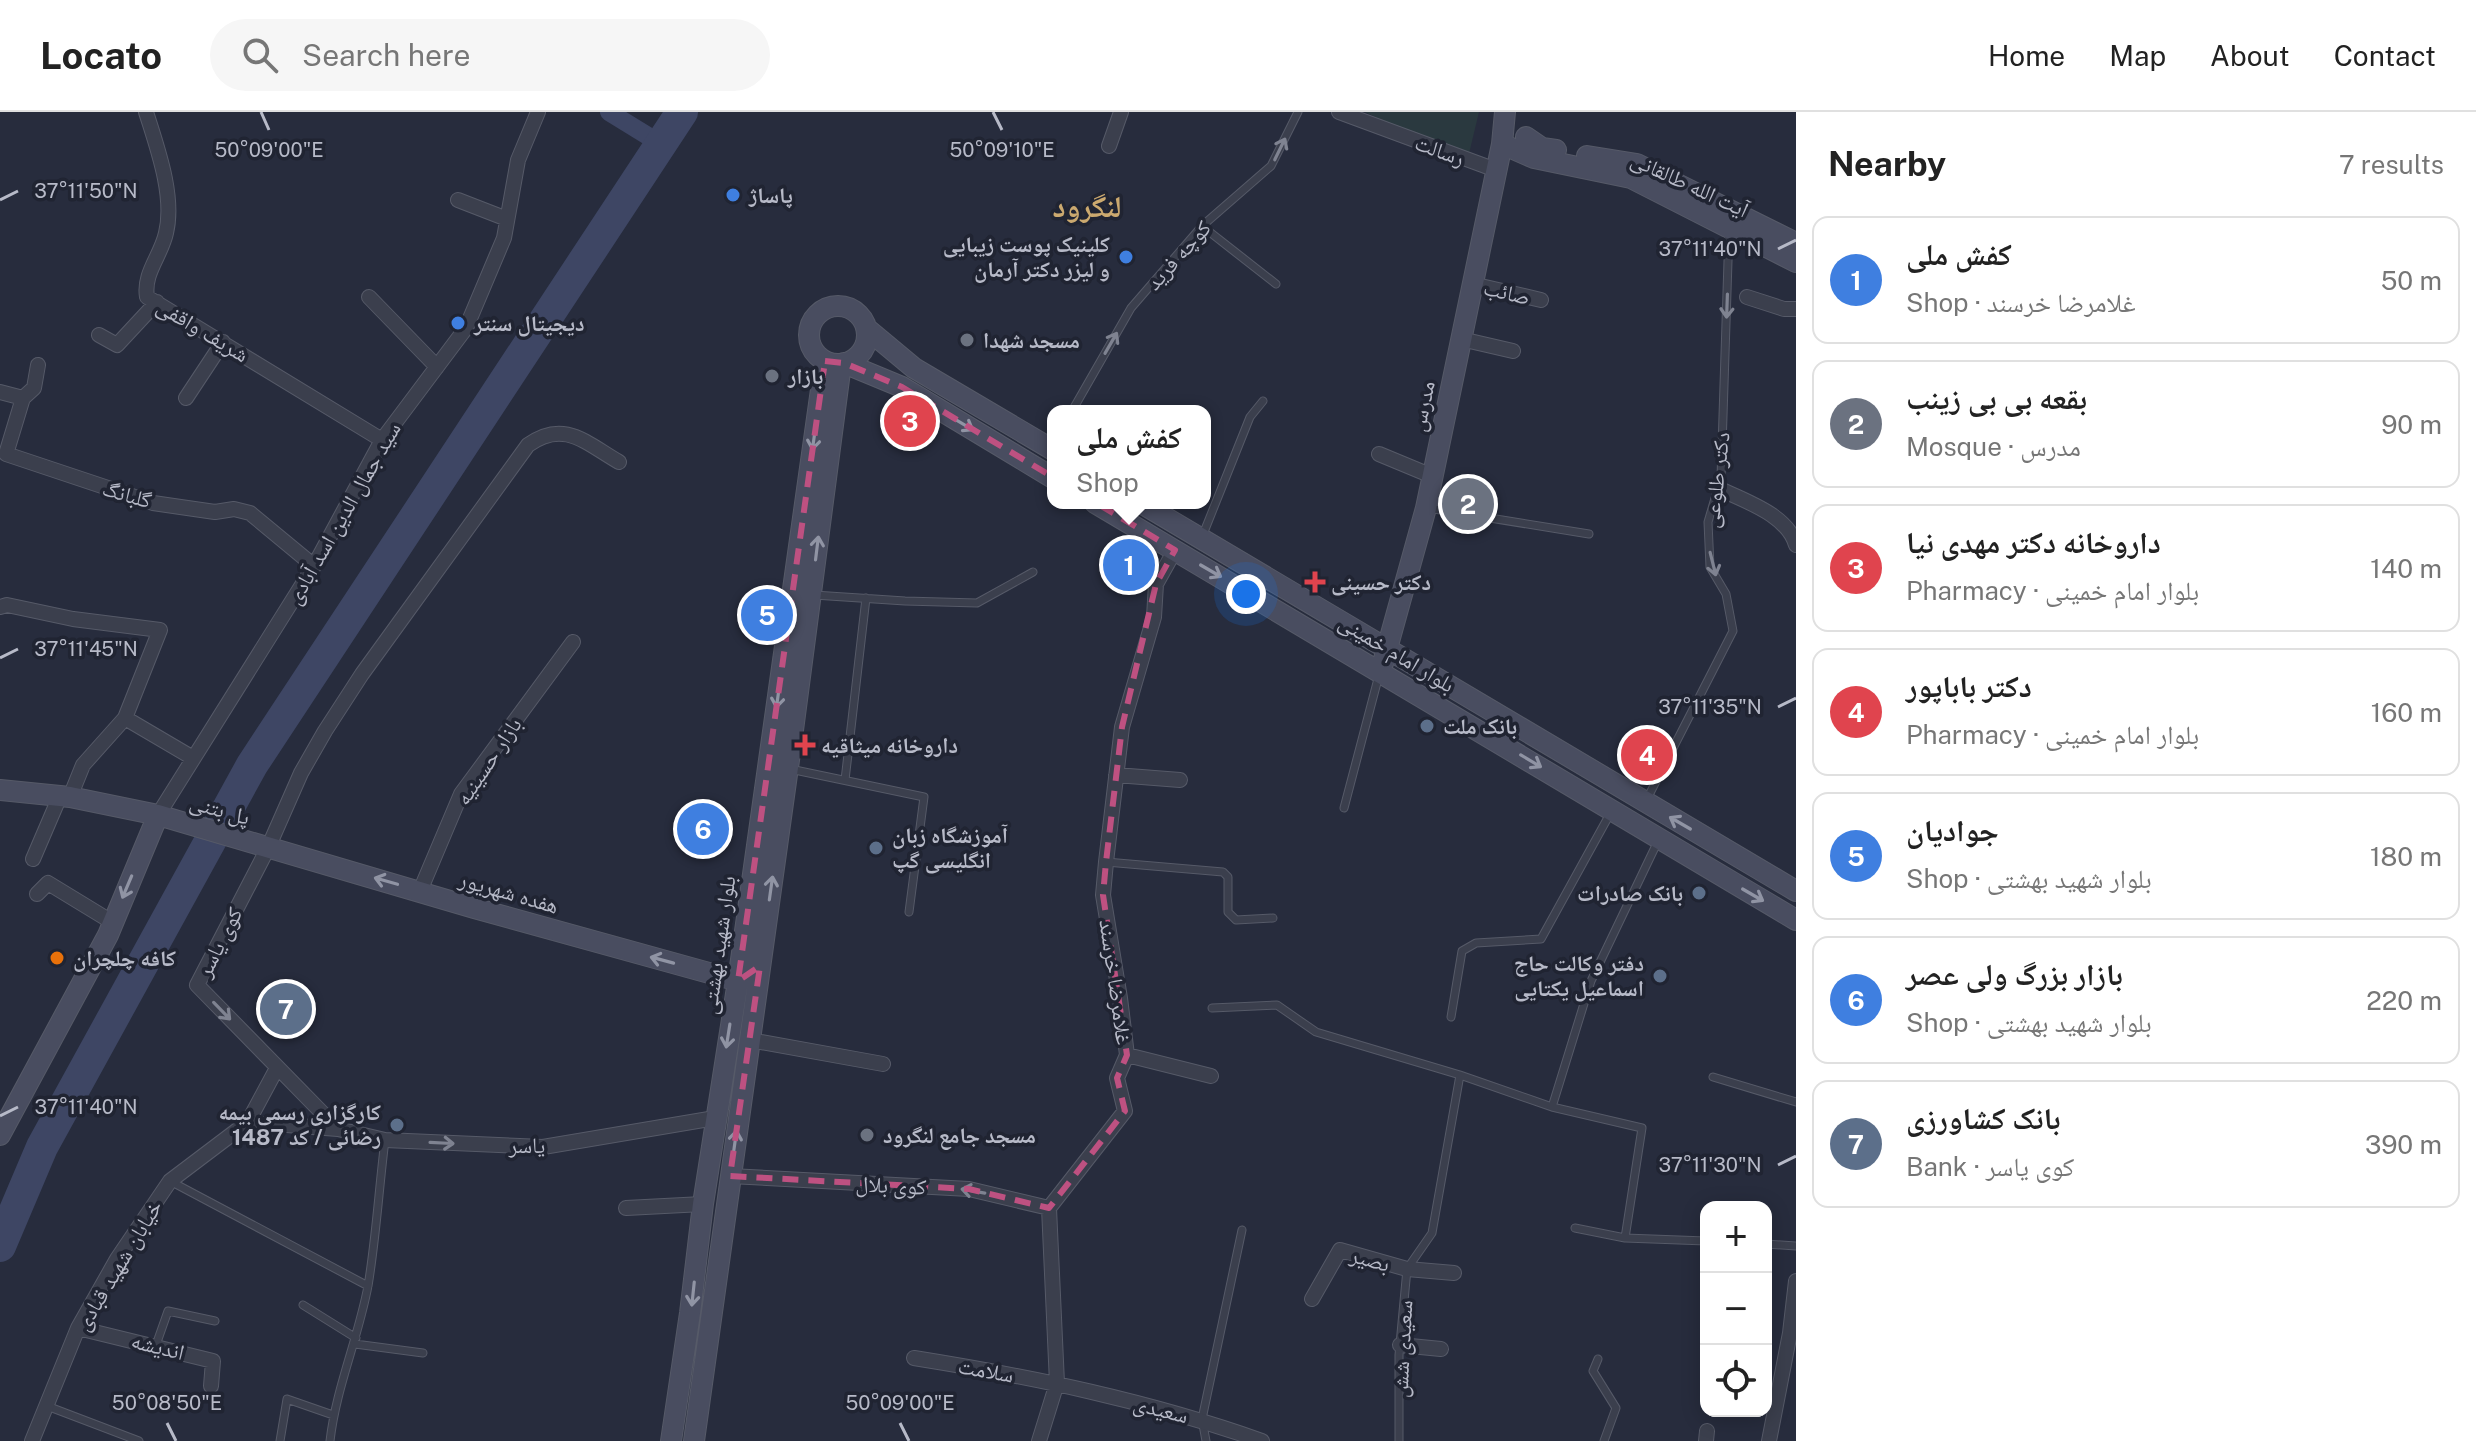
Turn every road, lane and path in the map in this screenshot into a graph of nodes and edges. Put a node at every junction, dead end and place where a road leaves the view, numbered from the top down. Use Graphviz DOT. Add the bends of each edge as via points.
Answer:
graph roads {
  1 [pos="146,112"];
  2 [pos="1121,112"];
  3 [pos="1298,112"];
  4 [pos="1339,112"];
  5 [pos="1505,112"];
  6 [pos="1517,112"];
  7 [pos="538,113"];
  8 [pos="1514,143"];
  9 [pos="1109,146"];
  10 [pos="1496,170"];
  11 [pos="458,200"];
  12 [pos="507,219"];
  13 [pos="1202,226"];
  14 [pos="1729,228"];
  15 [pos="1796,243"];
  16 [pos="1796,262"];
  17 [pos="1276,284"];
  18 [pos="1472,284"];
  19 [pos="369,297"];
  20 [pos="1747,297"];
  21 [pos="1541,300"];
  22 [pos="157,302"];
  23 [pos="1796,309"];
  24 [pos="866,328"];
  25 [pos="99,335"];
  26 [pos="1461,339"];
  27 [pos="223,342"];
  28 [pos="1513,351"];
  29 [pos="837,363"];
  30 [pos="38,365"];
  31 [pos="437,367"];
  32 [pos="0,392"];
  33 [pos="23,398"];
  34 [pos="186,398"];
  35 [pos="1263,401"];
  36 [pos="1075,405"];
  37 [pos="382,440"];
  38 [pos="1047,445"];
  39 [pos="1379,454"];
  40 [pos="619,462"];
  41 [pos="1047,474"];
  42 [pos="1432,476"];
  43 [pos="1718,488"];
  44 [pos="1426,508"];
  45 [pos="1105,509"];
  46 [pos="1151,509"];
  47 [pos="1589,534"];
  48 [pos="1201,539"];
  49 [pos="1796,545"];
  50 [pos="1175,550"];
  51 [pos="314,566"];
  52 [pos="1033,572"];
  53 [pos="811,595"];
  54 [pos="866,598"];
  55 [pos="3,606"];
  56 [pos="573,642"];
  57 [pos="1388,650"];
  58 [pos="1380,671"];
  59 [pos="125,718"];
  60 [pos="193,758"];
  61 [pos="788,768"];
  62 [pos="1116,775"];
  63 [pos="845,780"];
  64 [pos="1180,780"];
  65 [pos="0,790"];
  66 [pos="65,796"];
  67 [pos="1645,803"];
  68 [pos="1344,808"];
  69 [pos="1612,810"];
  70 [pos="158,815"];
  71 [pos="1659,839"];
  72 [pos="268,848"];
  73 [pos="33,859"];
  74 [pos="1106,862"];
  75 [pos="420,891"];
  76 [pos="1796,891"];
  77 [pos="37,894"];
  78 [pos="909,912"];
  79 [pos="1273,918"];
  80 [pos="1796,920"];
  81 [pos="112,922"];
  82 [pos="760,966"];
  83 [pos="738,981"];
  84 [pos="1212,1008"];
  85 [pos="1451,1017"];
  86 [pos="750,1040"];
  87 [pos="1127,1055"];
  88 [pos="883,1064"];
  89 [pos="277,1068"];
  90 [pos="1460,1075"];
  91 [pos="1211,1076"];
  92 [pos="1713,1077"];
  93 [pos="1796,1102"];
  94 [pos="1552,1107"];
  95 [pos="715,1118"];
  96 [pos="248,1122"];
  97 [pos="2,1128"];
  98 [pos="338,1129"];
  99 [pos="385,1140"];
  100 [pos="730,1176"];
  101 [pos="170,1181"];
  102 [pos="703,1204"];
  103 [pos="626,1208"];
  104 [pos="1049,1208"];
  105 [pos="1575,1228"];
  106 [pos="1242,1230"];
  107 [pos="1625,1238"];
  108 [pos="1700,1241"];
  109 [pos="1772,1244"];
  110 [pos="1796,1246"];
  111 [pos="1407,1269"];
  112 [pos="1454,1273"];
  113 [pos="1796,1281"];
  114 [pos="368,1286"];
  115 [pos="1312,1299"];
  116 [pos="303,1305"];
  117 [pos="215,1321"];
  118 [pos="78,1328"];
  119 [pos="1793,1334"];
  120 [pos="356,1341"];
  121 [pos="156,1345"];
  122 [pos="1400,1345"];
  123 [pos="1441,1349"];
  124 [pos="423,1353"];
  125 [pos="914,1358"];
  126 [pos="1598,1359"];
  127 [pos="1057,1383"];
  128 [pos="211,1386"];
  129 [pos="47,1406"];
  130 [pos="333,1415"];
  131 [pos="1202,1419"];
  132 [pos="32,1441"];
  133 [pos="139,1441"];
  134 [pos="280,1441"];
  135 [pos="330,1441"];
  136 [pos="671,1441"];
  137 [pos="694,1441"];
  138 [pos="1039,1441"];
  139 [pos="1206,1441"];
  140 [pos="1262,1441"];
  141 [pos="1399,1441"];
  142 [pos="1604,1441"];
  143 [pos="1769,1441"];
  1 -- 22 [label="street, شریف واقفی" via="161,156 169,217 145,284 147,297"];
  2 -- 9 [label="street"];
  13 -- 3 [label="lane, کوچه فرید, one-way" via="1271,166"];
  4 -- 10 [label="street, رسالت"];
  5 -- 8 [label="main road, مدرس"];
  6 -- 8 [label="main road"];
  7 -- 12 [label="street, سید جمال الدین اسد آبادی" via="518,160"];
  8 -- 10 [label="main road, مدرس"];
  8 -- 14 [label="main road, آیت الله طالقانی" via="1534,158 1631,178"];
  8 -- 15 [label="main road, آیت الله طالقانی" via="1637,164"];
  10 -- 18 [label="main road, مدرس"];
  11 -- 12 [label="street"];
  12 -- 31 [label="street, سید جمال الدین اسد آبادی" via="466,328"];
  13 -- 17 [label="lane"];
  36 -- 13 [label="lane, کوچه فرید, one-way" via="1131,308"];
  14 -- 16 [label="main road, آیت الله طالقانی"];
  14 -- 43 [label="lane, دکتر طلوعی, one-way"];
  18 -- 21 [label="street, صائب"];
  18 -- 26 [label="main road, مدرس"];
  19 -- 31 [label="street"];
  20 -- 23 [label="street"];
  22 -- 25 [label="street" via="117,345"];
  22 -- 27 [label="street, شریف واقفی"];
  24 -- 29 [label="main road" via="862,350"];
  24 -- 29 [label="main road" via="849,308 823,310 811,324 809,341 818,356"];
  24 -- 38 [label="main road" via="914,368"];
  26 -- 28 [label="street"];
  26 -- 42 [label="main road, مدرس"];
  27 -- 34 [label="street"];
  27 -- 37 [label="street, شریف واقفی"];
  29 -- 41 [label="main road, one-way" via="902,387"];
  53 -- 29 [label="main road, بلوار شهید بهشتی, one-way"];
  29 -- 83 [label="main road, بلوار شهید بهشتی, one-way"];
  30 -- 33 [label="street" via="34,388"];
  31 -- 37 [label="street, سید جمال الدین اسد آبادی"];
  32 -- 33 [label="street"];
  33 -- 51 [label="street, گلبانگ" via="6,454 153,503 250,513"];
  35 -- 48 [label="lane" via="1250,417"];
  37 -- 51 [label="street, سید جمال الدین اسد آبادی"];
  39 -- 42 [label="street"];
  40 -- 72 [label="street" via="560,431 528,445 325,731"];
  42 -- 44 [label="main road, مدرس"];
  43 -- 49 [label="street" via="1774,517 1793,534"];
  43 -- 67 [label="lane, دکتر طلوعی, one-way" via="1708,522 1710,567 1726,594 1733,631"];
  44 -- 47 [label="lane"];
  44 -- 57 [label="main road, مدرس"];
  45 -- 50 [label="main road, بلوار امام خمینی"];
  46 -- 48 [label="main road, بلوار امام خمینی"];
  48 -- 57 [label="main road, بلوار امام خمینی"];
  50 -- 58 [label="main road, بلوار امام خمینی, one-way"];
  50 -- 62 [label="street, غلامرضا خرسند" via="1156,584 1154,617 1122,727"];
  51 -- 60 [label="street, سید جمال الدین اسد آبادی"];
  52 -- 54 [label="lane" via="977,603"];
  53 -- 54 [label="lane"];
  53 -- 61 [label="main road, بلوار شهید بهشتی"];
  54 -- 63 [label="lane"];
  55 -- 59 [label="street" via="160,630"];
  56 -- 75 [label="street, بازار حسینیه" via="461,794"];
  57 -- 58 [label="main road, مدرس"];
  57 -- 67 [label="main road, بلوار امام خمینی"];
  58 -- 68 [label="lane"];
  58 -- 69 [label="main road, بلوار امام خمینی, one-way"];
  59 -- 60 [label="street"];
  59 -- 66 [label="street" via="83,765"];
  60 -- 70 [label="street, سید جمال الدین اسد آبادی"];
  61 -- 63 [label="lane"];
  82 -- 61 [label="main road, بلوار شهید بهشتی, one-way"];
  62 -- 64 [label="street"];
  62 -- 74 [label="street, غلامرضا خرسند"];
  63 -- 78 [label="lane" via="924,797"];
  65 -- 66 [label="main road"];
  66 -- 70 [label="main road"];
  66 -- 73 [label="street"];
  76 -- 67 [label="main road, بلوار امام خمینی, one-way"];
  69 -- 71 [label="main road, بلوار امام خمینی"];
  69 -- 85 [label="lane" via="1541,939 1476,943 1462,951"];
  70 -- 72 [label="main road, پل بتنی"];
  70 -- 81 [label="main road, one-way"];
  71 -- 80 [label="main road, بلوار امام خمینی, one-way"];
  71 -- 94 [label="lane" via="1591,981"];
  75 -- 72 [label="main road, هفده شهریور, one-way"];
  72 -- 89 [label="street, کوی یاسر, one-way" via="197,985"];
  74 -- 79 [label="lane" via="1223,872 1228,877 1231,916"];
  74 -- 87 [label="street, غلامرضا خرسند" via="1103,895"];
  83 -- 75 [label="main road, هفده شهریور, one-way"];
  77 -- 81 [label="street" via="48,883"];
  81 -- 97 [label="main road"];
  82 -- 83 [label="main road"];
  82 -- 86 [label="main road, بلوار شهید بهشتی"];
  83 -- 95 [label="main road, بلوار شهید بهشتی, one-way"];
  84 -- 90 [label="lane" via="1277,1005 1316,1032"];
  86 -- 88 [label="street"];
  100 -- 86 [label="main road, بلوار شهید بهشتی, one-way"];
  87 -- 91 [label="street"];
  87 -- 104 [label="street, غلامرضا خرسند" via="1117,1078 1125,1111"];
  89 -- 96 [label="street"];
  89 -- 98 [label="street, کوی یاسر"];
  90 -- 94 [label="lane"];
  90 -- 111 [label="lane, سعیدی شش" via="1432,1233"];
  92 -- 93 [label="lane"];
  94 -- 107 [label="lane" via="1642,1128"];
  99 -- 95 [label="street, یاسر, one-way" via="543,1147"];
  95 -- 102 [label="main road, بلوار شهید بهشتی"];
  96 -- 98 [label="street, یاسر"];
  96 -- 101 [label="street, خیابان شهید قبادی"];
  98 -- 99 [label="street, یاسر"];
  99 -- 114 [label="lane"];
  104 -- 100 [label="street, کوی بلال, one-way" via="969,1189"];
  100 -- 137 [label="main road, بلوار شهید بهشتی"];
  101 -- 114 [label="lane"];
  101 -- 118 [label="street, خیابان شهید قبادی"];
  102 -- 103 [label="street"];
  102 -- 136 [label="main road, بلوار شهید بهشتی, one-way"];
  104 -- 127 [label="street"];
  105 -- 107 [label="lane"];
  106 -- 131 [label="lane"];
  107 -- 108 [label="lane"];
  109 -- 110 [label="lane"];
  111 -- 112 [label="street"];
  111 -- 115 [label="street, بصیر" via="1340,1250"];
  111 -- 122 [label="lane, سعیدی شش"];
  113 -- 119 [label="street"];
  114 -- 120 [label="lane"];
  116 -- 120 [label="lane"];
  117 -- 121 [label="lane" via="168,1311"];
  118 -- 121 [label="street, اندیشه"];
  118 -- 129 [label="street, خیابان شهید قبادی"];
  119 -- 143 [label="street"];
  120 -- 124 [label="lane"];
  120 -- 130 [label="lane"];
  121 -- 128 [label="street, اندیشه" via="213,1361"];
  122 -- 123 [label="street"];
  122 -- 141 [label="lane, سعیدی شش"];
  125 -- 127 [label="street, سلامت"];
  126 -- 142 [label="lane" via="1593,1371 1616,1408"];
  127 -- 131 [label="street, سعیدی"];
  127 -- 138 [label="street"];
  129 -- 132 [label="street, خیابان شهید قبادی"];
  129 -- 133 [label="lane"];
  130 -- 134 [label="lane" via="287,1399"];
  130 -- 135 [label="lane"];
  131 -- 139 [label="lane"];
  131 -- 140 [label="street, سعیدی"];
}
